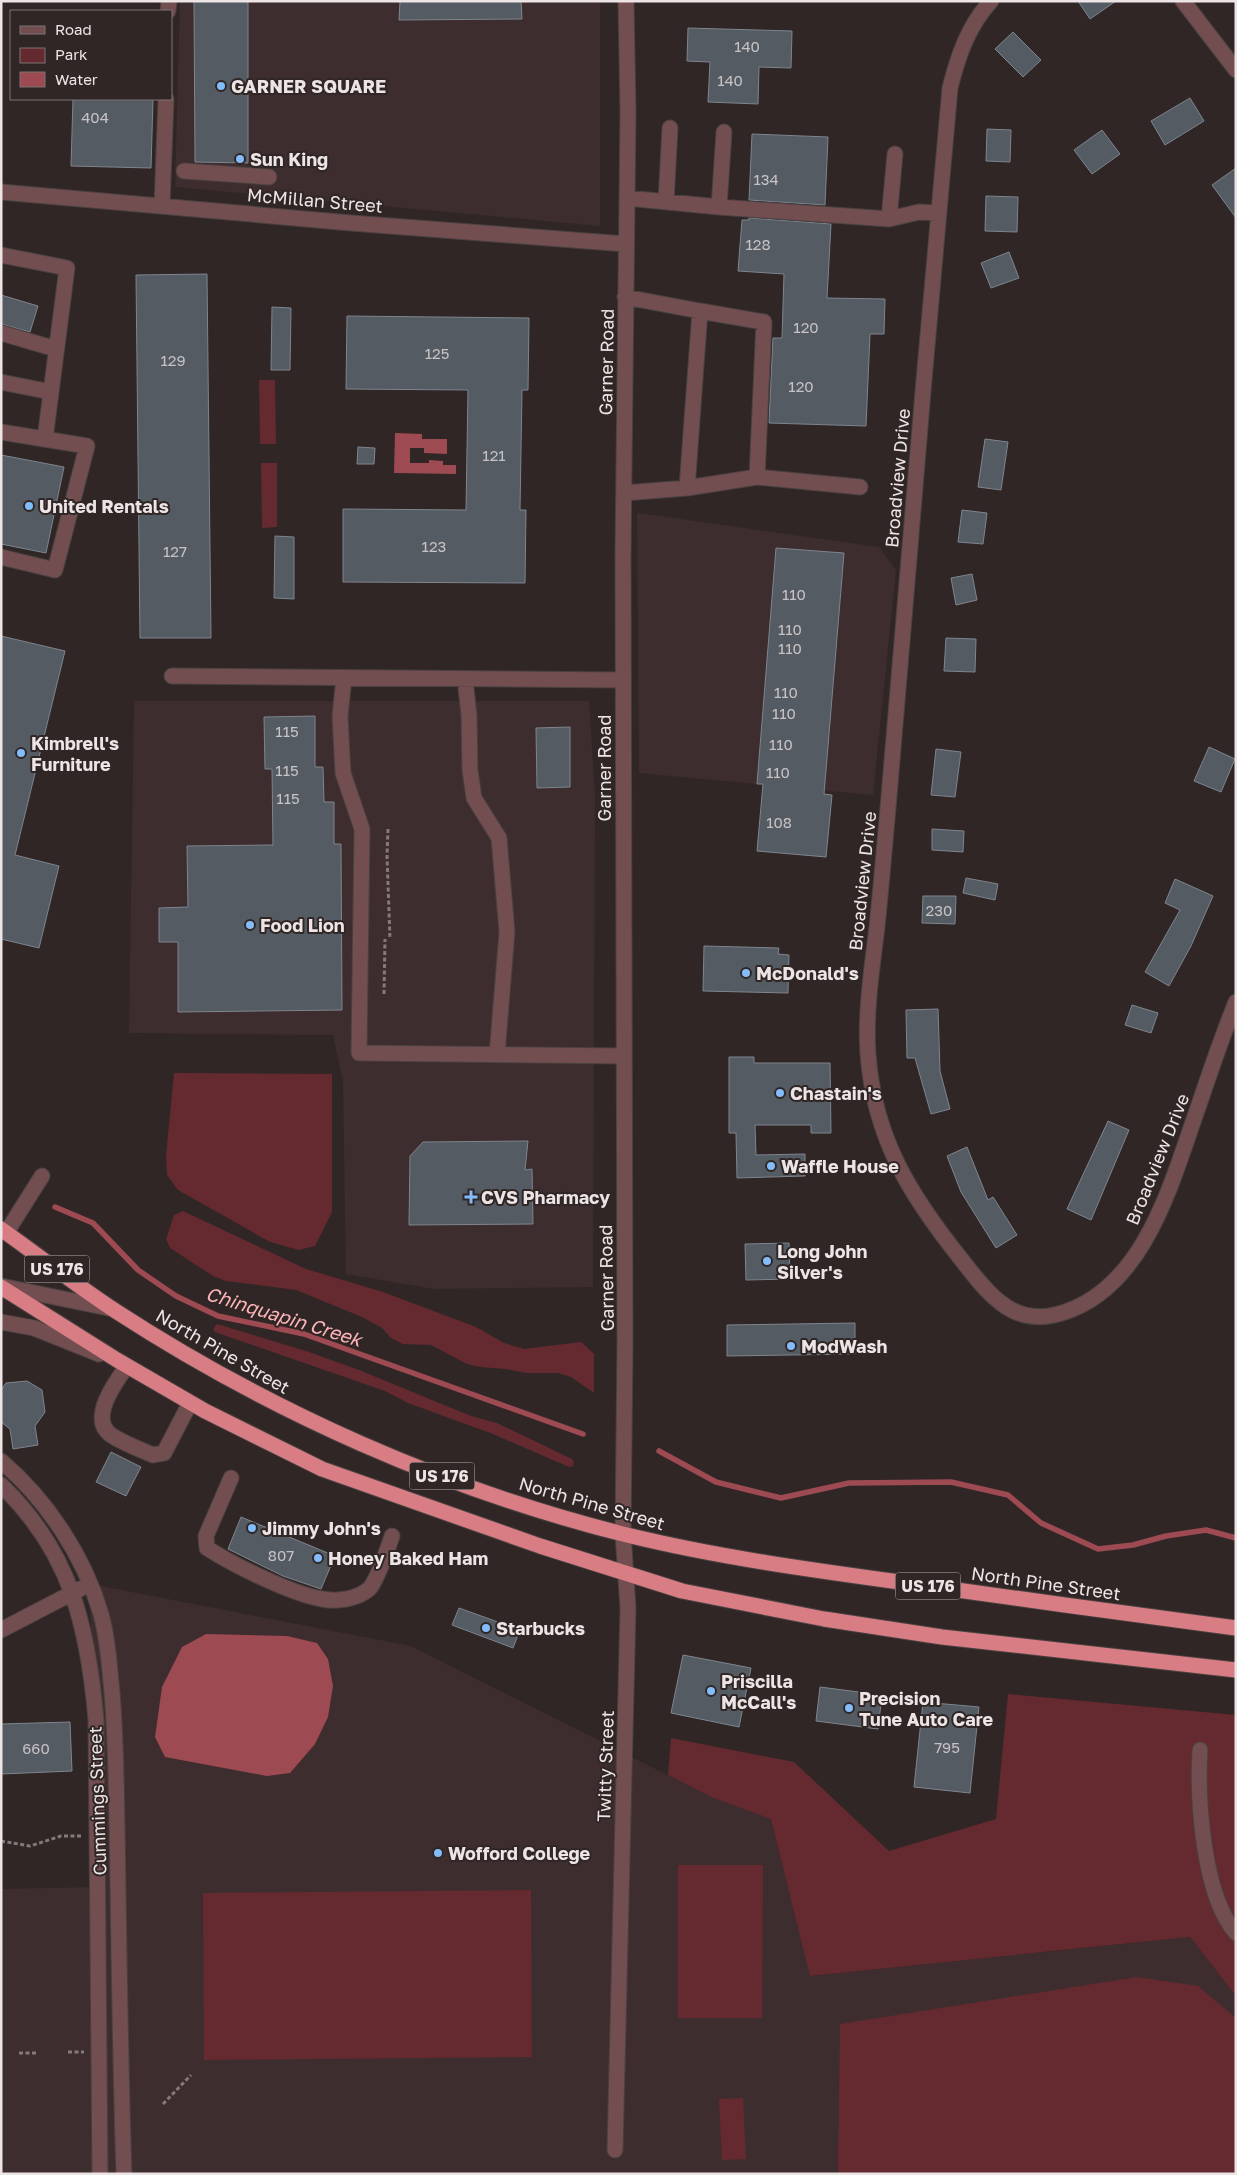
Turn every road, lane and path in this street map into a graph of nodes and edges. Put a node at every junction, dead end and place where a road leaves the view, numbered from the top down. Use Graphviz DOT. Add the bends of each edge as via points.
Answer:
graph roads {
  1 [pos="626,1"];
  2 [pos="991,1"];
  3 [pos="1183,1"];
  4 [pos="1236,70"];
  5 [pos="166,100"];
  6 [pos="670,128"];
  7 [pos="724,132"];
  8 [pos="895,154"];
  9 [pos="184,171"];
  10 [pos="269,177"];
  11 [pos="1,192"];
  12 [pos="627,198"];
  13 [pos="666,202"];
  14 [pos="162,206"];
  15 [pos="719,207"];
  16 [pos="939,213"];
  17 [pos="889,219"];
  18 [pos="626,244"];
  19 [pos="1,255"];
  20 [pos="625,297"];
  21 [pos="700,311"];
  22 [pos="1,333"];
  23 [pos="56,349"];
  24 [pos="1,382"];
  25 [pos="51,392"];
  26 [pos="1,432"];
  27 [pos="45,439"];
  28 [pos="757,478"];
  29 [pos="860,487"];
  30 [pos="687,488"];
  31 [pos="624,493"];
  32 [pos="1,557"];
  33 [pos="172,676"];
  34 [pos="344,678"];
  35 [pos="465,678"];
  36 [pos="623,680"];
  37 [pos="388,828"];
  38 [pos="384,994"];
  39 [pos="1236,1002"];
  40 [pos="497,1055"];
  41 [pos="624,1056"];
  42 [pos="42,1176"];
  43 [pos="4,1231"];
  44 [pos="1,1287"];
  45 [pos="113,1309"];
  46 [pos="1,1322"];
  47 [pos="122,1363"];
  48 [pos="190,1403"];
  49 [pos="1,1461"];
  50 [pos="231,1478"];
  51 [pos="1,1485"];
  52 [pos="623,1534"];
  53 [pos="392,1536"];
  54 [pos="626,1573"];
  55 [pos="90,1584"];
  56 [pos="73,1593"];
  57 [pos="1236,1628"];
  58 [pos="1,1630"];
  59 [pos="1236,1670"];
  60 [pos="1200,1750"];
  61 [pos="83,1836"];
  62 [pos="1,1841"];
  63 [pos="1236,1934"];
  64 [pos="68,2052"];
  65 [pos="84,2052"];
  66 [pos="19,2053"];
  67 [pos="36,2053"];
  68 [pos="191,2075"];
  69 [pos="163,2104"];
  70 [pos="615,2150"];
  71 [pos="100,2174"];
  72 [pos="124,2174"];
  1 -- 12 [label="street, Garner Road"];
  2 -- 16 [label="street, Broadview Drive" via="970,28 957,57 950,88"];
  3 -- 4 [label="street"];
  5 -- 14 [label="street"];
  6 -- 13 [label="street"];
  7 -- 15 [label="street"];
  8 -- 17 [label="street"];
  9 -- 10 [label="street"];
  11 -- 14 [label="street, McMillan Street"];
  12 -- 13 [label="street"];
  12 -- 18 [label="street, Garner Road"];
  13 -- 15 [label="street"];
  14 -- 18 [label="street, McMillan Street"];
  15 -- 17 [label="street"];
  16 -- 17 [label="street" via="918,212"];
  16 -- 39 [label="street, Broadview Drive" via="867,1016 868,1053 872,1090 895,1162 934,1225 987,1291 1003,1305 1023,1315 1052,1317 1092,1299 1130,1262 1155,1221"];
  18 -- 20 [label="street, Garner Road"];
  19 -- 23 [label="street" via="67,268"];
  20 -- 21 [label="street"];
  20 -- 31 [label="street, Garner Road"];
  21 -- 28 [label="street" via="764,322"];
  21 -- 30 [label="street"];
  22 -- 23 [label="street"];
  23 -- 25 [label="street"];
  24 -- 25 [label="street"];
  25 -- 27 [label="street"];
  26 -- 27 [label="street"];
  27 -- 32 [label="street" via="87,446 55,570"];
  28 -- 29 [label="street"];
  28 -- 30 [label="street"];
  30 -- 31 [label="street"];
  31 -- 36 [label="street, Garner Road"];
  33 -- 34 [label="street"];
  34 -- 35 [label="street"];
  34 -- 40 [label="street" via="340,716 343,773 362,829 359,1053"];
  35 -- 36 [label="street"];
  35 -- 40 [label="street" via="474,798 500,838 507,932"];
  36 -- 41 [label="street, Garner Road"];
  37 -- 38 [label="path" via="388,939"];
  40 -- 41 [label="street"];
  41 -- 52 [label="street, Garner Road" via="626,1344"];
  42 -- 43 [label="street"];
  43 -- 45 [label="highway, North Pine Street / US 176"];
  44 -- 45 [label="street"];
  44 -- 47 [label="highway, US 176"];
  45 -- 52 [label="highway, North Pine Street / US 176" via="268,1400 359,1443 511,1501"];
  46 -- 47 [label="street" via="34,1328"];
  47 -- 48 [label="highway, US 176"];
  47 -- 48 [label="street" via="104,1404 102,1422 109,1434 158,1456 164,1453"];
  48 -- 54 [label="highway, US 176" via="322,1469"];
  49 -- 55 [label="street, Cummings Street" via="32,1491 57,1524"];
  50 -- 53 [label="street" via="208,1530 207,1548 225,1560 293,1590 322,1599 349,1599 360,1595 371,1588"];
  51 -- 56 [label="street, Cummings Street" via="38,1527"];
  52 -- 54 [label="street, Twitty Street"];
  52 -- 57 [label="highway, North Pine Street / US 176" via="721,1555"];
  54 -- 59 [label="highway, US 176" via="682,1591 824,1619 942,1637"];
  54 -- 70 [label="street, Twitty Street" via="628,1608"];
  55 -- 56 [label="street"];
  55 -- 72 [label="street, Cummings Street" via="102,1616 113,1705"];
  56 -- 58 [label="street"];
  56 -- 71 [label="street, Cummings Street" via="88,1656 96,1720"];
  60 -- 63 [label="street" via="1198,1775 1203,1835 1214,1893 1220,1911"];
  61 -- 62 [label="path" via="61,1836 30,1846"];
  64 -- 65 [label="path"];
  66 -- 67 [label="path"];
  68 -- 69 [label="path"];
}
